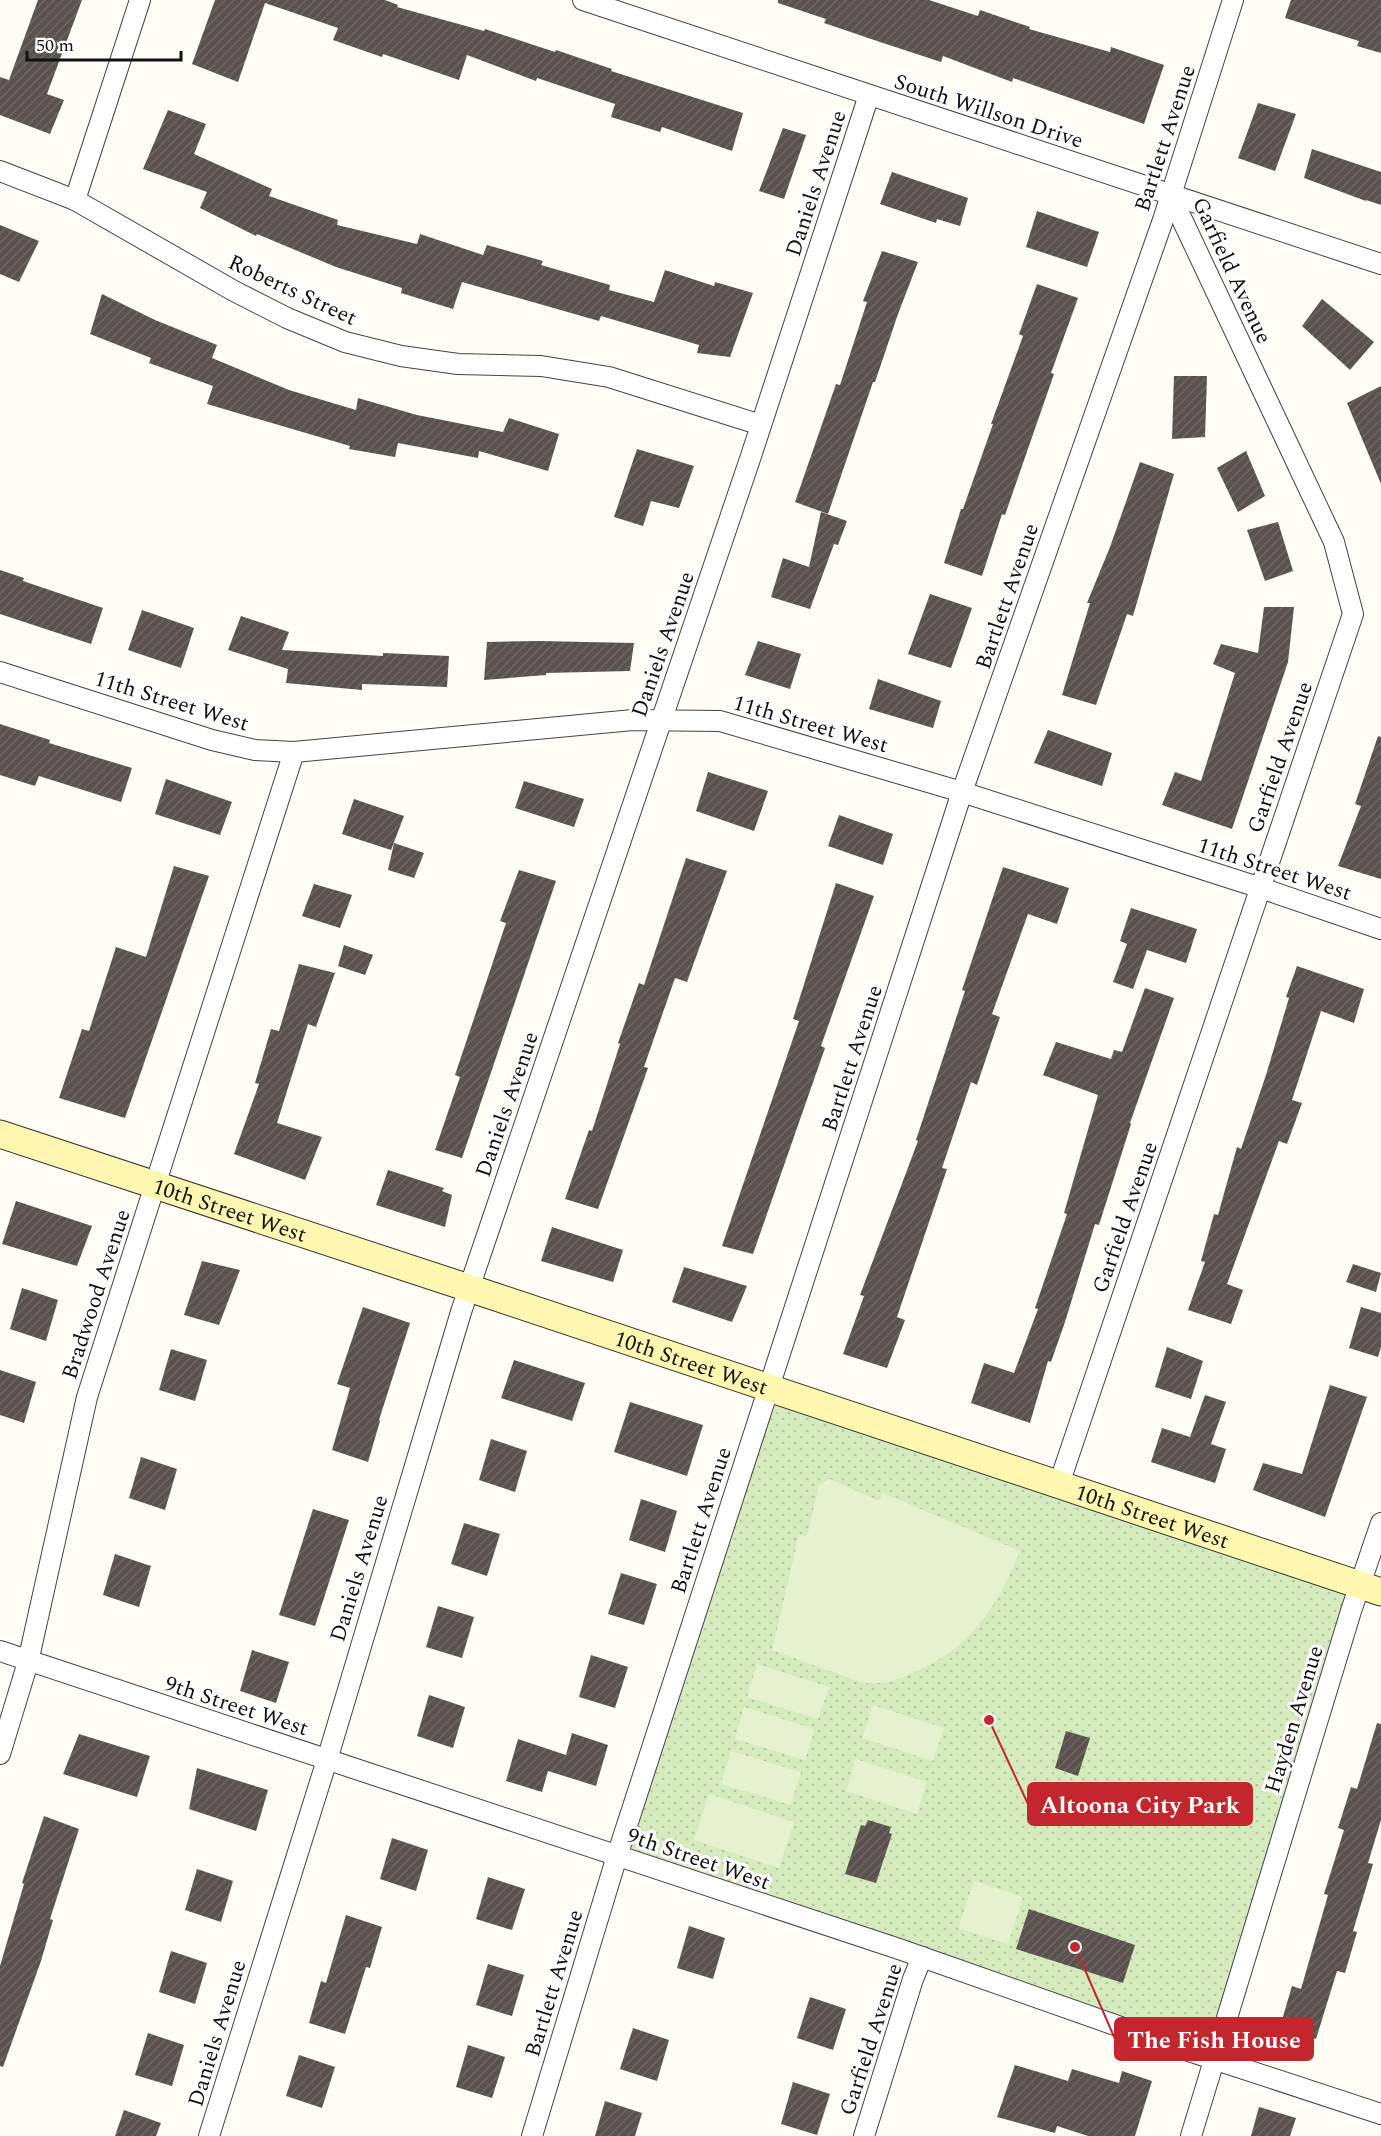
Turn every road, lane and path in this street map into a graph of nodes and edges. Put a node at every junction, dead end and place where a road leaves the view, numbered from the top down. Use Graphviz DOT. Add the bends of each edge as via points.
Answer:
graph roads {
  1 [pos="140,0"];
  2 [pos="583,0"];
  3 [pos="1233,0"];
  4 [pos="869,95"];
  5 [pos="0,171"];
  6 [pos="1171,196"];
  7 [pos="75,200"];
  8 [pos="1381,264"];
  9 [pos="761,425"];
  10 [pos="0,672"];
  11 [pos="661,720"];
  12 [pos="294,752"];
  13 [pos="962,792"];
  14 [pos="1261,888"];
  15 [pos="1381,928"];
  16 [pos="0,1134"];
  17 [pos="154,1185"];
  18 [pos="470,1288"];
  19 [pos="769,1388"];
  20 [pos="1059,1484"];
  21 [pos="1381,1523"];
  22 [pos="1371,1589"];
  23 [pos="0,1652"];
  24 [pos="28,1662"];
  25 [pos="0,1754"];
  26 [pos="327,1760"];
  27 [pos="617,1856"];
  28 [pos="922,1957"];
  29 [pos="1215,2060"];
  30 [pos="1381,2114"];
  31 [pos="209,2136"];
  32 [pos="532,2136"];
  33 [pos="864,2136"];
  34 [pos="1191,2136"];
  1 -- 7 [label="street"];
  2 -- 4 [label="street, South Willson Drive"];
  3 -- 6 [label="street, Bartlett Avenue"];
  4 -- 6 [label="street, South Willson Drive"];
  4 -- 9 [label="street, Daniels Avenue"];
  5 -- 7 [label="street, Roberts Street"];
  6 -- 8 [label="street, South Willson Drive"];
  6 -- 13 [label="street, Bartlett Avenue"];
  6 -- 14 [label="street, Garfield Avenue" via="1334,542 1353,614"];
  7 -- 9 [label="street, Roberts Street" via="234,291 345,342 401,356 458,364 542,366 609,377"];
  9 -- 11 [label="street, Daniels Avenue"];
  10 -- 12 [label="street, 11th Street West" via="212,740 255,750"];
  11 -- 12 [label="street, 11th Street West"];
  11 -- 13 [label="street, 11th Street West" via="720,721"];
  11 -- 18 [label="street, Daniels Avenue"];
  12 -- 17 [label="street, Bradwood Avenue"];
  13 -- 14 [label="street, 11th Street West"];
  13 -- 19 [label="street, Bartlett Avenue"];
  14 -- 15 [label="street, 11th Street West"];
  14 -- 20 [label="street, Garfield Avenue"];
  16 -- 17 [label="street, 10th Street West"];
  17 -- 18 [label="street, 10th Street West"];
  17 -- 24 [label="street, Bradwood Avenue" via="87,1397"];
  18 -- 19 [label="street, 10th Street West"];
  18 -- 26 [label="street, Daniels Avenue"];
  19 -- 20 [label="street, 10th Street West"];
  19 -- 27 [label="street, Bartlett Avenue"];
  20 -- 22 [label="street, 10th Street West"];
  21 -- 22 [label="street, Hayden Avenue"];
  22 -- 29 [label="street, Hayden Avenue" via="1351,1611"];
  23 -- 24 [label="street, 9th Street West"];
  24 -- 25 [label="street, Bradwood Avenue"];
  24 -- 26 [label="street, 9th Street West"];
  26 -- 27 [label="street, 9th Street West"];
  26 -- 31 [label="street, Daniels Avenue"];
  27 -- 28 [label="street, 9th Street West"];
  27 -- 32 [label="street, Bartlett Avenue"];
  28 -- 29 [label="street, 9th Street West"];
  28 -- 33 [label="street, Garfield Avenue"];
  29 -- 30 [label="street, 9th Street West"];
  29 -- 34 [label="street, Hayden Avenue"];
}
